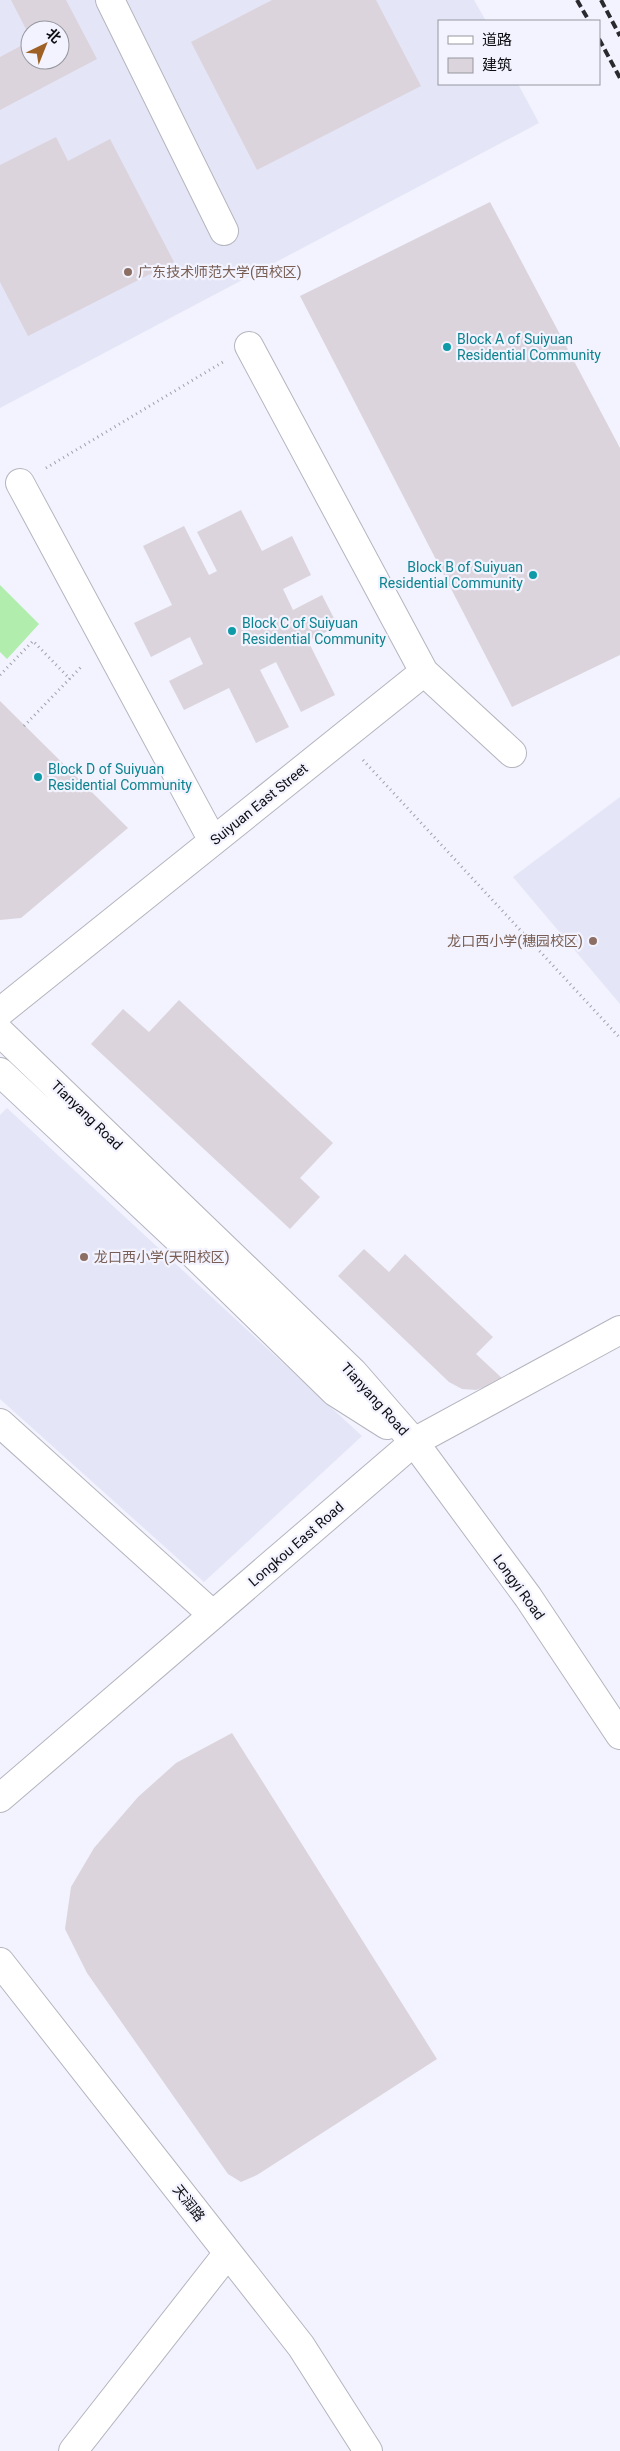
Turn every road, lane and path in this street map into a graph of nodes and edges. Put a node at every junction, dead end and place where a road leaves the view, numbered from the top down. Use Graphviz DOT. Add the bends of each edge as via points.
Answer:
graph roads {
  1 [pos="110,0"];
  2 [pos="224,231"];
  3 [pos="249,346"];
  4 [pos="20,483"];
  5 [pos="106,642"];
  6 [pos="424,672"];
  7 [pos="0,675"];
  8 [pos="70,679"];
  9 [pos="24,726"];
  10 [pos="342,737"];
  11 [pos="512,753"];
  12 [pos="213,841"];
  13 [pos="0,1012"];
  14 [pos="0,1032"];
  15 [pos="620,1038"];
  16 [pos="2,1077"];
  17 [pos="620,1330"];
  18 [pos="0,1423"];
  19 [pos="414,1442"];
  20 [pos="213,1615"];
  21 [pos="620,1735"];
  22 [pos="0,1798"];
  23 [pos="0,1962"];
  24 [pos="228,2253"];
  25 [pos="73,2451"];
  26 [pos="368,2451"];
  1 -- 2 [label="street"];
  3 -- 4 [label="path"];
  3 -- 6 [label="street"];
  4 -- 5 [label="street"];
  5 -- 8 [label="path"];
  5 -- 12 [label="street"];
  6 -- 10 [label="street, Suiyuan East Street"];
  6 -- 11 [label="street"];
  7 -- 8 [label="path" via="33,641"];
  8 -- 9 [label="path"];
  10 -- 12 [label="street, Suiyuan East Street"];
  10 -- 15 [label="path"];
  12 -- 13 [label="street, Suiyuan East Street"];
  14 -- 19 [label="street, Tianyang Road" via="353,1372"];
  16 -- 19 [label="street, Tianyang Road" via="177,1238 335,1392"];
  17 -- 19 [label="street, Longkou East Road"];
  18 -- 20 [label="street"];
  19 -- 20 [label="street, Longkou East Road"];
  19 -- 21 [label="street, Longyi Road" via="528,1598"];
  20 -- 22 [label="street, Longkou East Road"];
  23 -- 24 [label="street, 天润路"];
  24 -- 25 [label="street"];
  24 -- 26 [label="street, 天润路" via="301,2346"];
}
